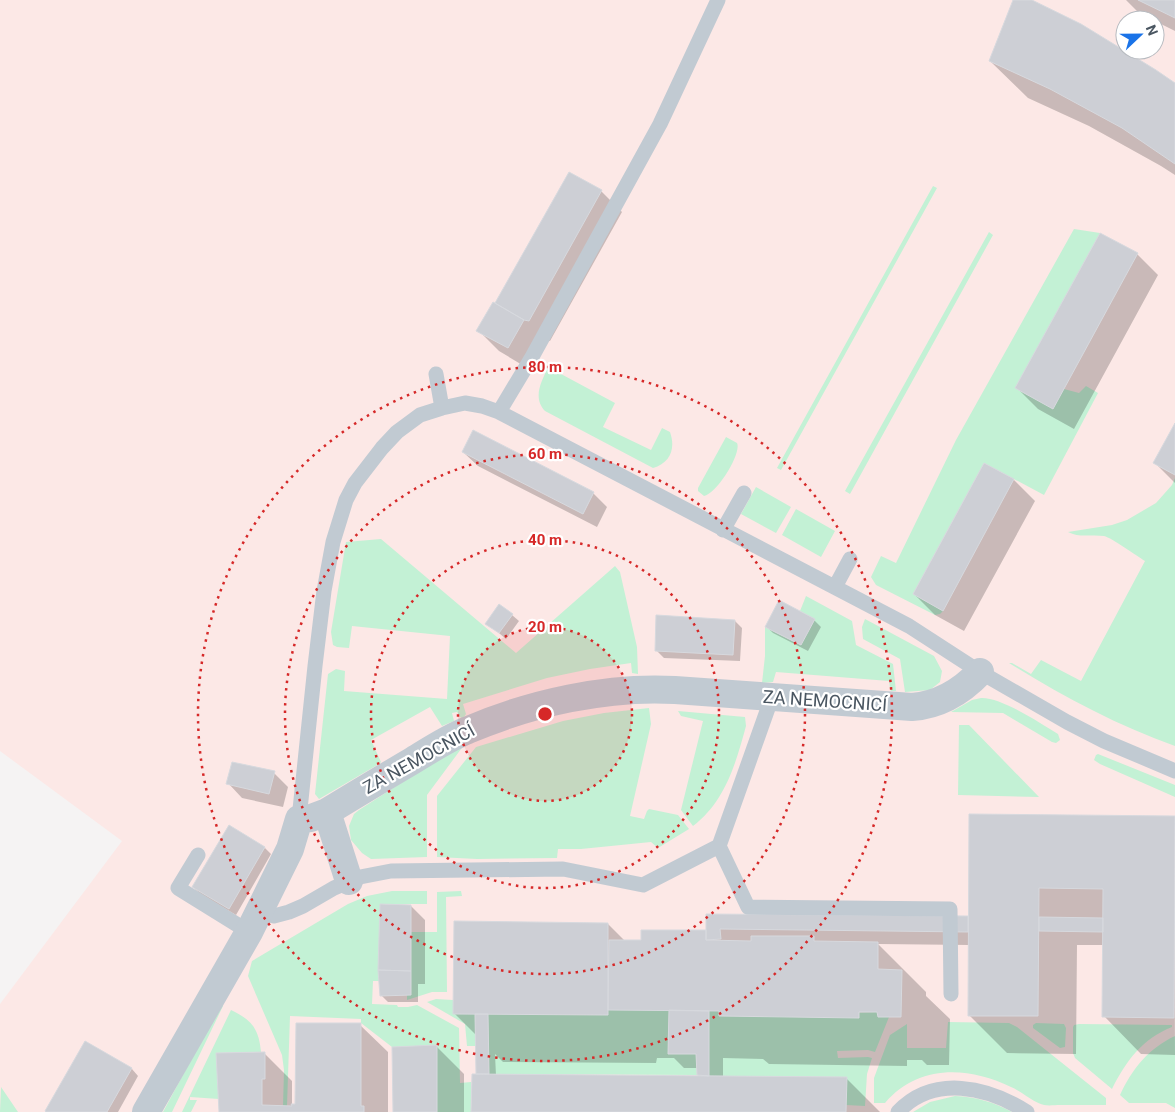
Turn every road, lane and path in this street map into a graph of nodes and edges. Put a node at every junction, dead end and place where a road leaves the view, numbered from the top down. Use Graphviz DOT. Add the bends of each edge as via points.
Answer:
graph roads {
  1 [pos="718,0"];
  2 [pos="436,374"];
  3 [pos="442,408"];
  4 [pos="499,412"];
  5 [pos="744,493"];
  6 [pos="723,530"];
  7 [pos="850,560"];
  8 [pos="835,587"];
  9 [pos="980,672"];
  10 [pos="772,697"];
  11 [pos="1175,771"];
  12 [pos="327,812"];
  13 [pos="300,819"];
  14 [pos="719,846"];
  15 [pos="198,855"];
  16 [pos="349,881"];
  17 [pos="254,922"];
  18 [pos="951,994"];
  19 [pos="146,1112"];
  20 [pos="898,1112"];
  21 [pos="1027,1112"];
  1 -- 4 [label="lane" via="660,124"];
  2 -- 3 [label="lane"];
  3 -- 4 [label="lane" via="465,403"];
  3 -- 13 [label="lane" via="420,415 397,432 375,456 346,500 333,542 324,591"];
  4 -- 6 [label="lane"];
  5 -- 6 [label="lane"];
  6 -- 8 [label="lane"];
  7 -- 8 [label="lane"];
  8 -- 9 [label="lane" via="909,626"];
  9 -- 10 [label="street, ZA NEMOCNICÍ" via="969,684 946,698 921,706"];
  9 -- 11 [label="lane" via="1104,741"];
  10 -- 12 [label="street, ZA NEMOCNICÍ" via="641,688 558,701 467,730"];
  10 -- 14 [label="lane"];
  12 -- 13 [label="street, ZA NEMOCNICÍ"];
  12 -- 16 [label="street"];
  13 -- 17 [label="street" via="290,849"];
  14 -- 16 [label="lane" via="643,885 563,869 392,872"];
  14 -- 18 [label="lane" via="748,907 950,909"];
  15 -- 17 [label="lane" via="178,888"];
  16 -- 17 [label="lane" via="296,910"];
  17 -- 19 [label="street"];
  20 -- 21 [label="lane" via="924,1093 936,1089 967,1088 991,1093"];
}
